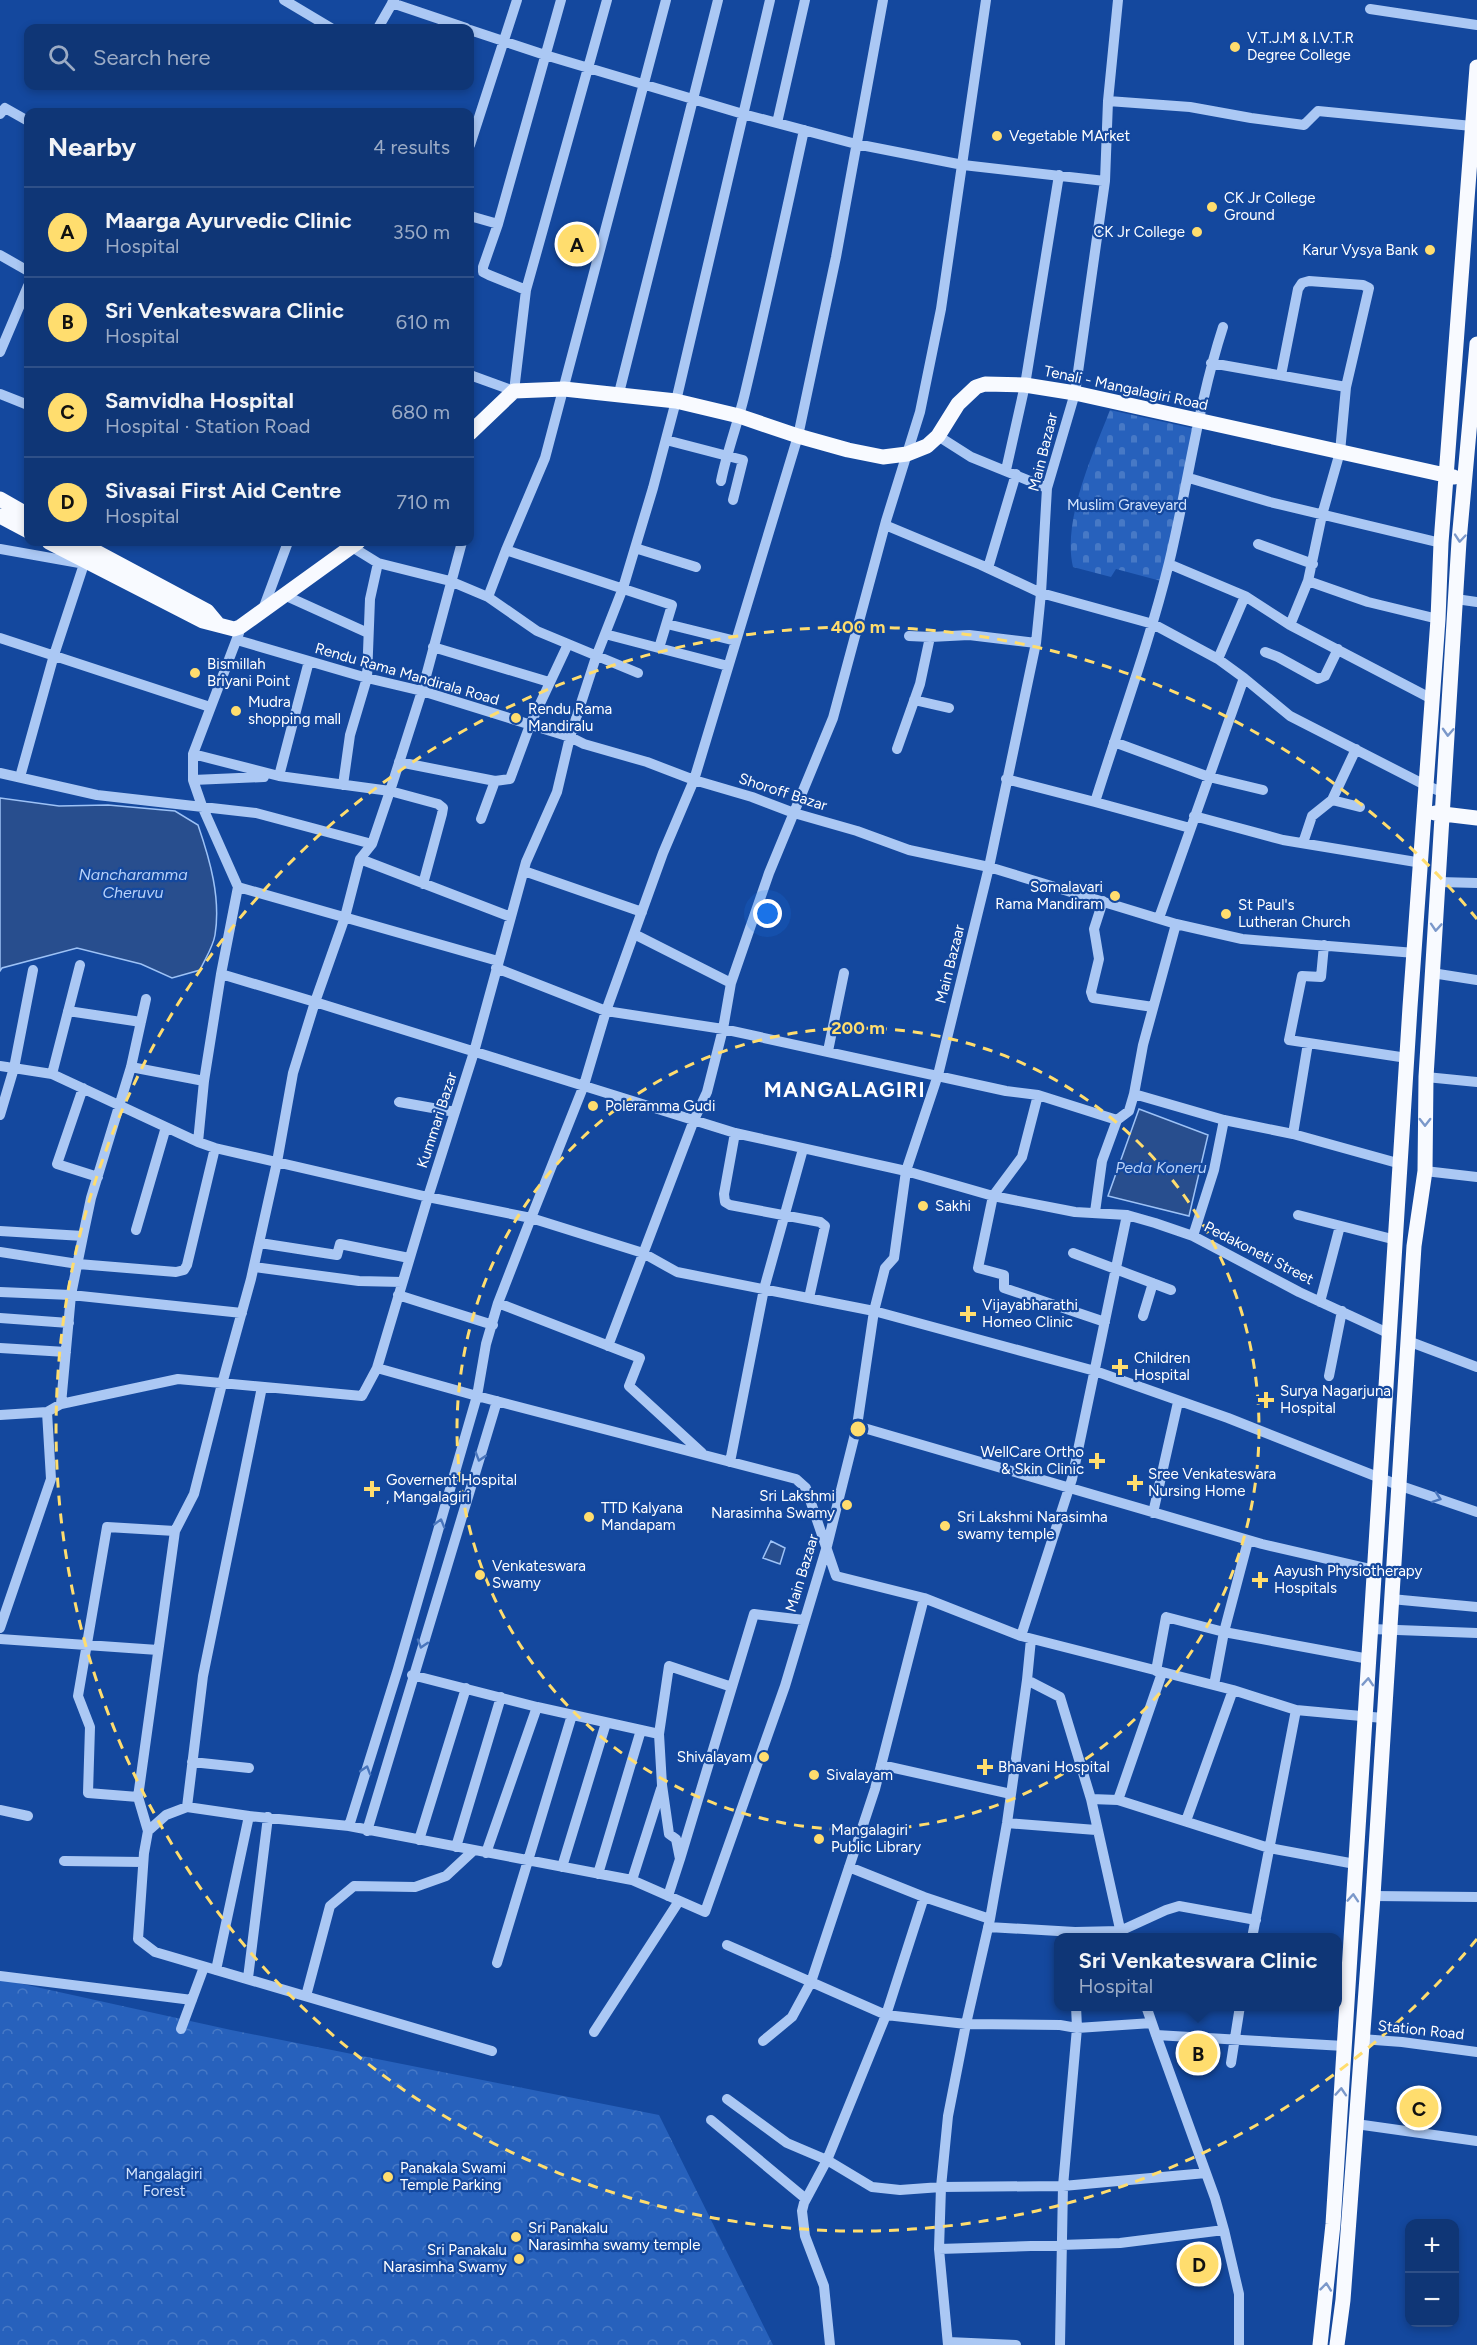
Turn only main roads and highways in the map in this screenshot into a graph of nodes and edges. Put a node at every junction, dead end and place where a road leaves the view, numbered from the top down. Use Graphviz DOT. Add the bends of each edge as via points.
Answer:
graph roads {
  1 [pos="1477,67"];
  2 [pos="1477,344"];
  3 [pos="1475,398"];
  4 [pos="474,429"];
  5 [pos="1446,476"];
  6 [pos="1466,480"];
  7 [pos="0,499"];
  8 [pos="24,513"];
  9 [pos="0,516"];
  10 [pos="24,529"];
  11 [pos="56,546"];
  12 [pos="86,546"];
  13 [pos="348,546"];
  14 [pos="217,623"];
  15 [pos="1425,812"];
  16 [pos="1444,813"];
  17 [pos="1477,818"];
  18 [pos="1320,2345"];
  19 [pos="1337,2345"];
  1 -- 5 [label="main road"];
  2 -- 3 [label="main road"];
  3 -- 6 [label="main road"];
  4 -- 5 [label="main road, Tenali - Mangalagiri Road" via="514,391 564,389 676,401 883,457 927,446 976,387 1025,385"];
  5 -- 6 [label="main road, Tenali - Mangalagiri Road"];
  5 -- 15 [label="main road"];
  6 -- 16 [label="main road, one-way"];
  7 -- 8 [label="main road"];
  9 -- 10 [label="main road"];
  11 -- 14 [label="main road" via="203,621"];
  12 -- 14 [label="main road" via="207,610"];
  13 -- 14 [label="main road" via="238,634"];
  15 -- 16 [label="main road"];
  18 -- 15 [label="main road, one-way" via="1333,2224"];
  16 -- 17 [label="main road"];
  16 -- 19 [label="main road, one-way" via="1426,1077 1425,1171 1414,1246 1373,1896"];
}
